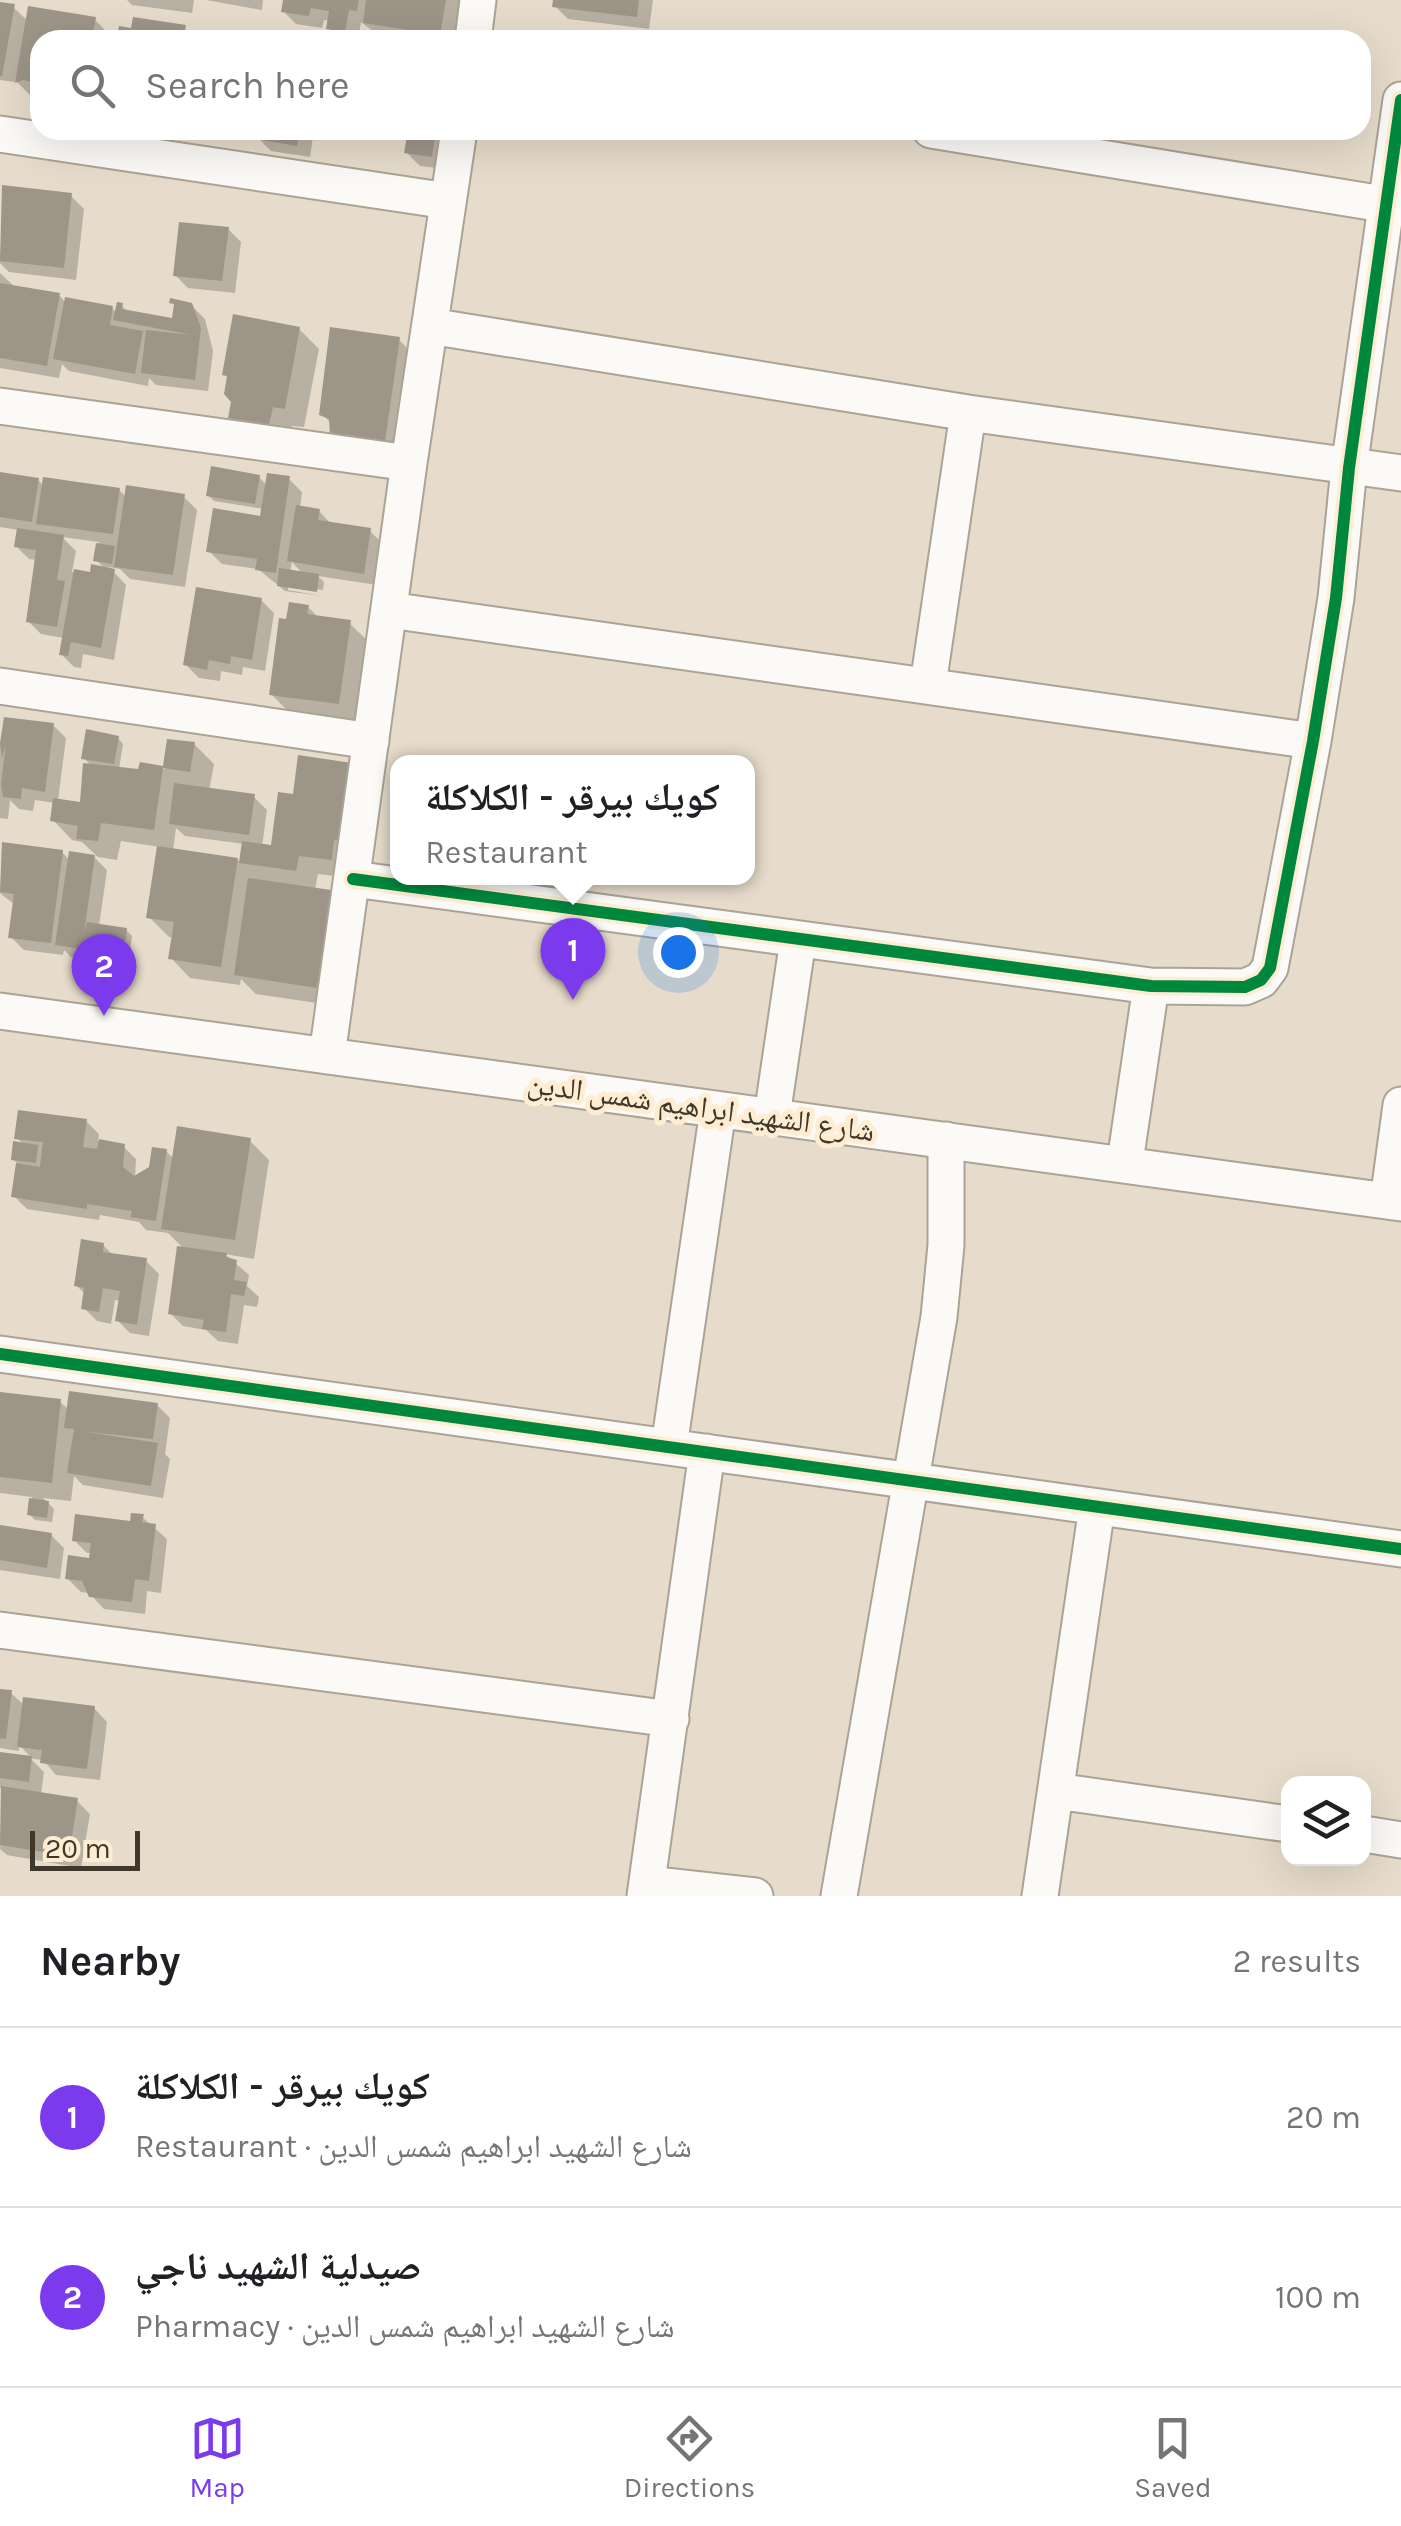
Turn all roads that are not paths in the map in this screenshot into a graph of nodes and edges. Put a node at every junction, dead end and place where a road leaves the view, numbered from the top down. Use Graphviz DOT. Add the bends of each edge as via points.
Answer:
graph roads {
  1 [pos="478,0"];
  2 [pos="474,30"];
  3 [pos="1401,100"];
  4 [pos="0,134"];
  5 [pos="30,138"];
  6 [pos="40,140"];
  7 [pos="457,140"];
  8 [pos="991,140"];
  9 [pos="448,201"];
  10 [pos="1394,206"];
  11 [pos="430,326"];
  12 [pos="0,406"];
  13 [pos="968,413"];
  14 [pos="409,464"];
  15 [pos="1349,468"];
  16 [pos="1401,473"];
  17 [pos="389,610"];
  18 [pos="928,685"];
  19 [pos="0,686"];
  20 [pos="371,741"];
  21 [pos="1313,741"];
  22 [pos="353,879"];
  23 [pos="390,884"];
  24 [pos="397,885"];
  25 [pos="798,940"];
  26 [pos="1151,986"];
  27 [pos="0,1011"];
  28 [pos="328,1056"];
  29 [pos="1401,1105"];
  30 [pos="718,1110"];
  31 [pos="772,1116"];
  32 [pos="946,1140"];
  33 [pos="1125,1162"];
  34 [pos="1394,1202"];
  35 [pos="0,1354"];
  36 [pos="670,1447"];
  37 [pos="708,1452"];
  38 [pos="912,1480"];
  39 [pos="1097,1506"];
  40 [pos="1401,1549"];
  41 [pos="0,1630"];
  42 [pos="671,1719"];
  43 [pos="1056,1791"];
  44 [pos="1281,1823"];
  45 [pos="1371,1835"];
  46 [pos="1401,1840"];
  47 [pos="646,1890"];
  48 [pos="755,1896"];
  49 [pos="839,1896"];
  50 [pos="1040,1896"];
  1 -- 2 [label="street"];
  3 -- 10 [label="street"];
  4 -- 5 [label="street"];
  6 -- 9 [label="street"];
  7 -- 9 [label="street"];
  8 -- 10 [label="street"];
  9 -- 11 [label="street"];
  10 -- 15 [label="street"];
  11 -- 13 [label="street"];
  11 -- 14 [label="street"];
  12 -- 14 [label="street"];
  13 -- 15 [label="street"];
  13 -- 18 [label="street"];
  14 -- 17 [label="street"];
  15 -- 16 [label="street"];
  15 -- 21 [label="street"];
  17 -- 18 [label="street"];
  17 -- 20 [label="street"];
  18 -- 21 [label="street"];
  19 -- 20 [label="street"];
  20 -- 22 [label="street"];
  21 -- 26 [label="street" via="1270,968 1245,987"];
  22 -- 23 [label="street"];
  22 -- 28 [label="street"];
  24 -- 25 [label="street"];
  25 -- 26 [label="street"];
  25 -- 31 [label="street"];
  26 -- 33 [label="street"];
  27 -- 28 [label="street, شارع الشهيد ابراهيم شمس الدين"];
  28 -- 30 [label="street, شارع الشهيد ابراهيم شمس الدين"];
  29 -- 34 [label="street"];
  30 -- 31 [label="street, شارع الشهيد ابراهيم شمس الدين"];
  30 -- 36 [label="street"];
  31 -- 32 [label="street, شارع الشهيد ابراهيم شمس الدين"];
  32 -- 33 [label="street, شارع الشهيد ابراهيم شمس الدين"];
  32 -- 38 [label="street" via="939,1317"];
  33 -- 34 [label="street, شارع الشهيد ابراهيم شمس الدين"];
  35 -- 36 [label="street"];
  36 -- 37 [label="street"];
  37 -- 38 [label="street"];
  37 -- 42 [label="street"];
  38 -- 39 [label="street"];
  38 -- 49 [label="street"];
  39 -- 40 [label="street"];
  39 -- 43 [label="street"];
  41 -- 42 [label="street"];
  42 -- 47 [label="street"];
  43 -- 44 [label="street"];
  43 -- 50 [label="street"];
  45 -- 46 [label="street"];
  47 -- 48 [label="street"];
}
